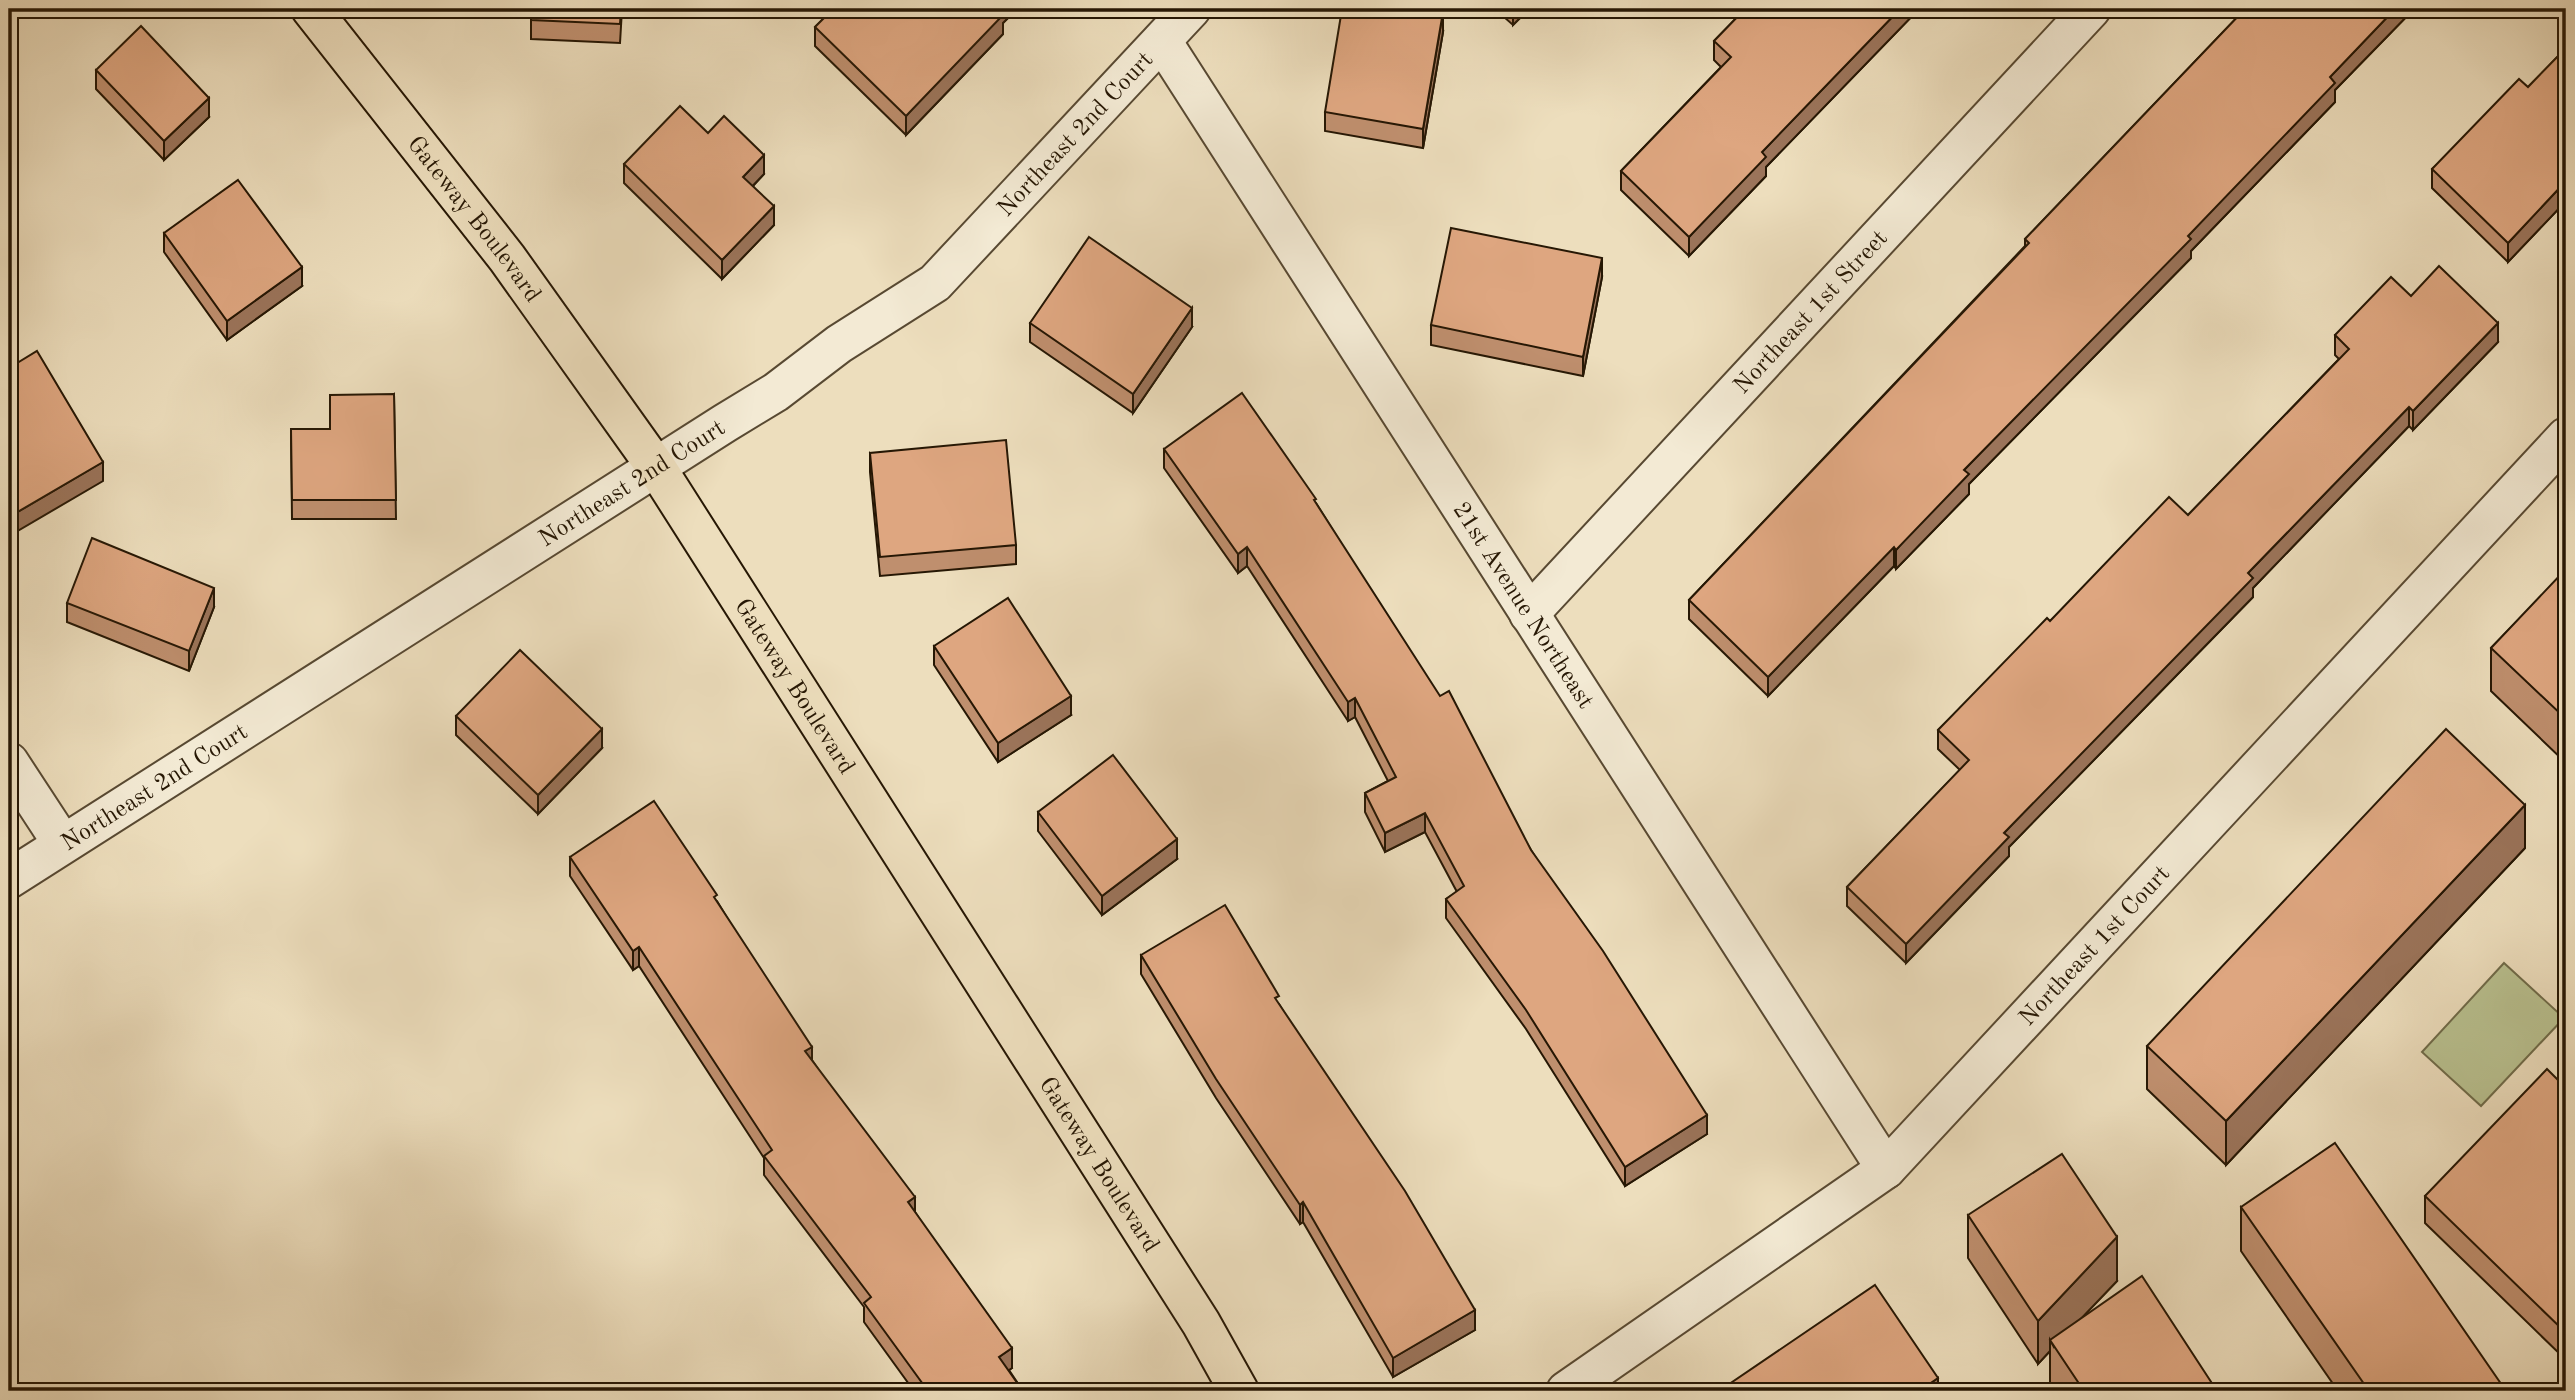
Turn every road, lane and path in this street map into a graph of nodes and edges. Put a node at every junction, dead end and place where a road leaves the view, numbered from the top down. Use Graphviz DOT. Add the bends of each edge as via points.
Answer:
graph roads {
  1 [pos="311,9"];
  2 [pos="1191,9"];
  3 [pos="2091,9"];
  4 [pos="1162,41"];
  5 [pos="2566,437"];
  6 [pos="656,467"];
  7 [pos="1529,614"];
  8 [pos="9,762"];
  9 [pos="62,843"];
  10 [pos="9,879"];
  11 [pos="1886,1169"];
  12 [pos="1239,1391"];
  13 [pos="1566,1391"];
  1 -- 6 [label="main road, Gateway Boulevard" via="507,258"];
  2 -- 4 [label="street, Northeast 2nd Court"];
  3 -- 7 [label="street, Northeast 1st Street"];
  4 -- 6 [label="street, Northeast 2nd Court" via="935,283"];
  4 -- 7 [label="street, 21st Avenue Northeast"];
  5 -- 11 [label="street, Northeast 1st Court"];
  6 -- 9 [label="street, Northeast 2nd Court"];
  6 -- 12 [label="main road, Gateway Boulevard" via="1201,1322"];
  7 -- 11 [label="street, 21st Avenue Northeast"];
  8 -- 9 [label="street"];
  9 -- 10 [label="street, Northeast 2nd Court"];
  11 -- 13 [label="street, Northeast 1st Court"];
}
